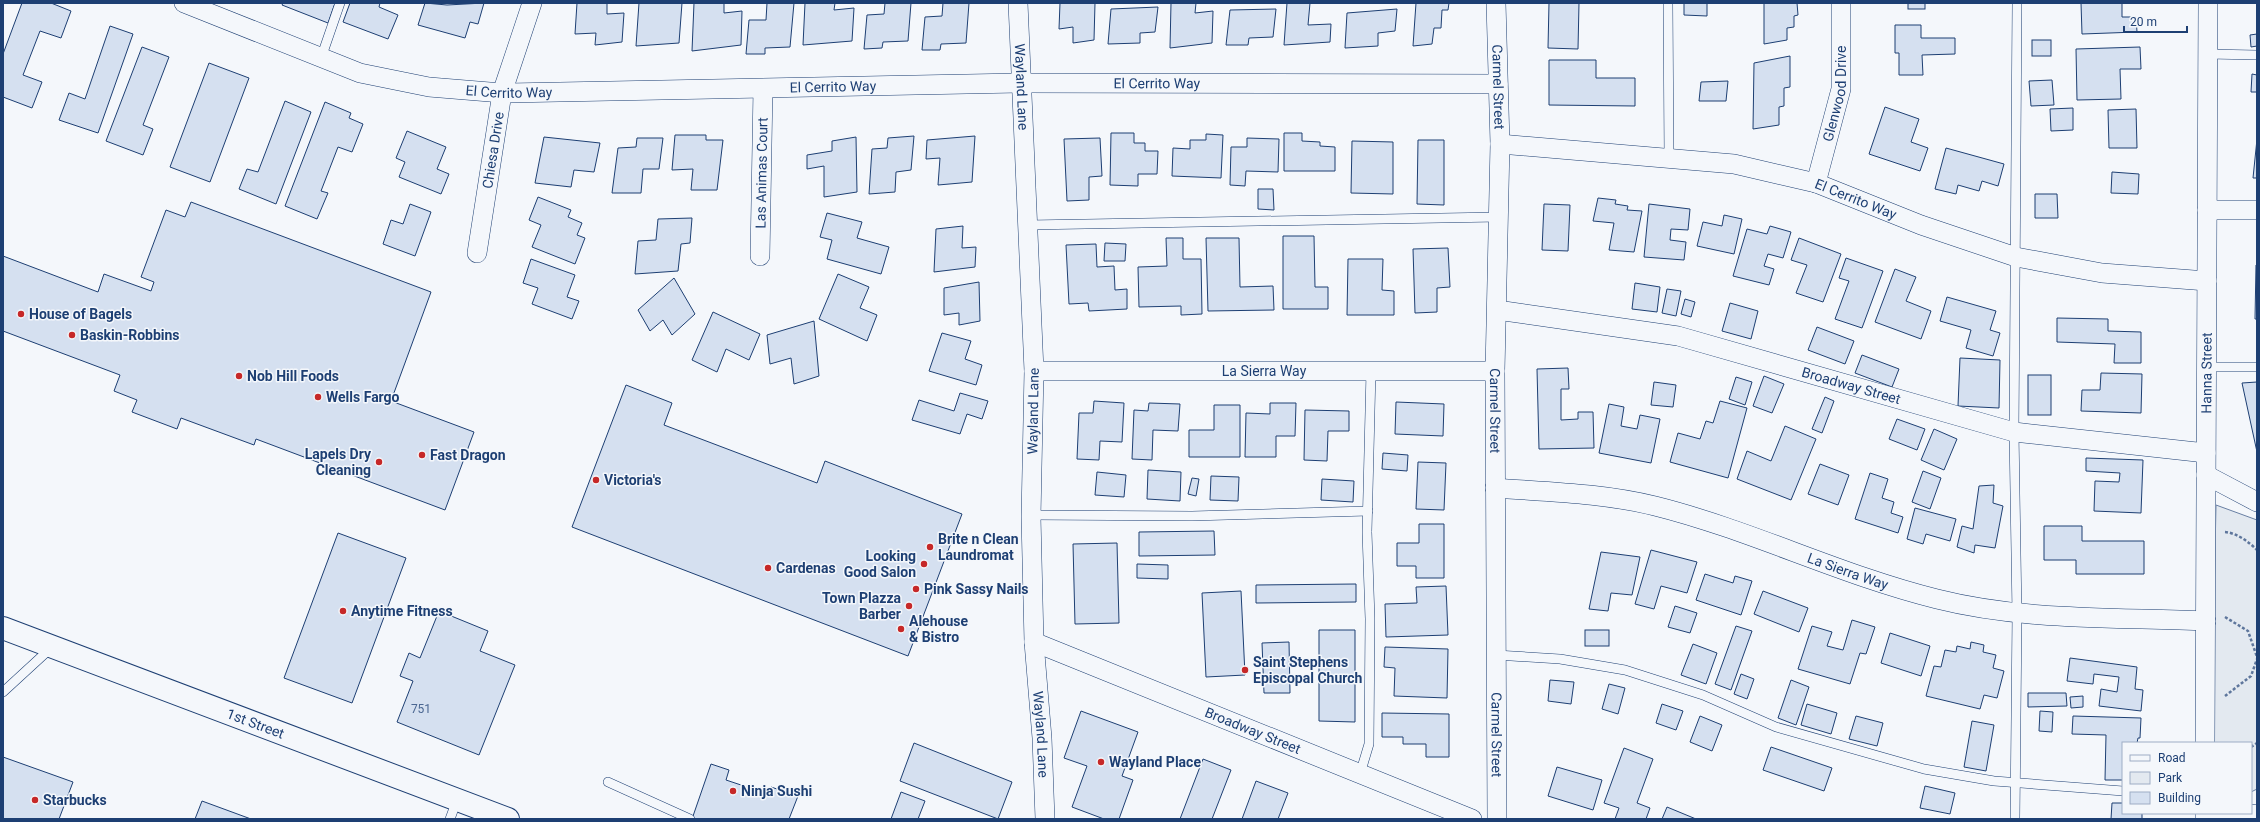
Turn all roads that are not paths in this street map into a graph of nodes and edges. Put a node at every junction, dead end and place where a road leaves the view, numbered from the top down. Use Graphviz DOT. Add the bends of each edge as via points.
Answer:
graph roads {
  1 [pos="184,3"];
  2 [pos="340,3"];
  3 [pos="532,3"];
  4 [pos="1018,3"];
  5 [pos="1496,3"];
  6 [pos="1668,3"];
  7 [pos="1841,3"];
  8 [pos="2017,3"];
  9 [pos="2208,3"];
  10 [pos="2208,54"];
  11 [pos="2257,55"];
  12 [pos="321,58"];
  13 [pos="1022,82"];
  14 [pos="1498,84"];
  15 [pos="763,89"];
  16 [pos="502,93"];
  17 [pos="1500,144"];
  18 [pos="1669,158"];
  19 [pos="1816,183"];
  20 [pos="2207,210"];
  21 [pos="2257,210"];
  22 [pos="1498,217"];
  23 [pos="1028,224"];
  24 [pos="477,253"];
  25 [pos="760,256"];
  26 [pos="2016,256"];
  27 [pos="2207,281"];
  28 [pos="1497,310"];
  29 [pos="2207,367"];
  30 [pos="2257,367"];
  31 [pos="1034,371"];
  32 [pos="1371,371"];
  33 [pos="1495,371"];
  34 [pos="2014,432"];
  35 [pos="2206,453"];
  36 [pos="2206,475"];
  37 [pos="1495,488"];
  38 [pos="2257,502"];
  39 [pos="1368,511"];
  40 [pos="1031,515"];
  41 [pos="2017,614"];
  42 [pos="2206,615"];
  43 [pos="3,628"];
  44 [pos="1034,642"];
  45 [pos="53,647"];
  46 [pos="1496,655"];
  47 [pos="3,692"];
  48 [pos="2205,742"];
  49 [pos="1360,774"];
  50 [pos="608,782"];
  51 [pos="2015,782"];
  52 [pos="2122,792"];
  53 [pos="453,809"];
  54 [pos="2257,814"];
  55 [pos="508,819"];
  56 [pos="690,819"];
  57 [pos="1045,819"];
  58 [pos="1472,819"];
  59 [pos="1497,819"];
  60 [pos="2015,819"];
  61 [pos="2221,819"];
  1 -- 12 [label="street, El Cerrito Way"];
  2 -- 12 [label="lane"];
  3 -- 16 [label="street, Chiesa Drive"];
  4 -- 13 [label="street, Wayland Lane"];
  5 -- 14 [label="street, Carmel Street"];
  6 -- 18 [label="lane"];
  7 -- 19 [label="street, Glenwood Drive" via="1841,89"];
  8 -- 26 [label="lane"];
  9 -- 10 [label="street, Hanna Street"];
  10 -- 11 [label="lane"];
  10 -- 20 [label="street, Hanna Street"];
  12 -- 16 [label="street, El Cerrito Way" via="360,74 429,87"];
  13 -- 14 [label="street, El Cerrito Way"];
  13 -- 15 [label="street, El Cerrito Way"];
  13 -- 23 [label="street, Wayland Lane"];
  14 -- 17 [label="street, Carmel Street"];
  15 -- 16 [label="street, El Cerrito Way"];
  15 -- 25 [label="street, Las Animas Court"];
  16 -- 24 [label="street, Chiesa Drive"];
  17 -- 18 [label="street, El Cerrito Way"];
  17 -- 22 [label="street, Carmel Street"];
  18 -- 19 [label="street, El Cerrito Way" via="1734,164"];
  19 -- 26 [label="street, El Cerrito Way" via="1921,225"];
  20 -- 21 [label="street"];
  20 -- 27 [label="street, Hanna Street"];
  22 -- 23 [label="lane"];
  22 -- 28 [label="street, Carmel Street"];
  23 -- 31 [label="street, Wayland Lane"];
  26 -- 27 [label="street, El Cerrito Way" via="2102,273"];
  26 -- 34 [label="lane"];
  27 -- 29 [label="street, Hanna Street"];
  28 -- 33 [label="street, Carmel Street"];
  28 -- 34 [label="street, Broadway Street" via="1678,336"];
  29 -- 30 [label="lane"];
  29 -- 35 [label="street, Hanna Street"];
  31 -- 32 [label="street, La Sierra Way"];
  31 -- 40 [label="street, Wayland Lane"];
  32 -- 33 [label="street, La Sierra Way"];
  32 -- 39 [label="lane"];
  33 -- 37 [label="street, Carmel Street"];
  34 -- 35 [label="street, Broadway Street"];
  34 -- 41 [label="lane"];
  35 -- 36 [label="street, Hanna Street"];
  36 -- 38 [label="street"];
  36 -- 42 [label="street, Hanna Street"];
  37 -- 41 [label="street, La Sierra Way" via="1592,495 1654,506 1716,524 1858,576 1938,599"];
  37 -- 46 [label="street, Carmel Street"];
  39 -- 40 [label="lane" via="1192,516"];
  39 -- 49 [label="lane" via="1369,744"];
  40 -- 44 [label="street, Wayland Lane"];
  41 -- 42 [label="street, La Sierra Way"];
  41 -- 51 [label="lane"];
  42 -- 48 [label="street, Hanna Street"];
  43 -- 45 [label="main road, 1st Street"];
  44 -- 49 [label="street, Broadway Street"];
  44 -- 57 [label="street, Wayland Lane" via="1042,738"];
  45 -- 47 [label="lane"];
  45 -- 53 [label="main road, 1st Street"];
  46 -- 51 [label="lane" via="1560,659 1624,670 1703,695 1776,727 1840,747 1924,769"];
  46 -- 59 [label="street, Carmel Street"];
  49 -- 58 [label="street, Broadway Street"];
  50 -- 56 [label="lane"];
  51 -- 52 [label="lane"];
  51 -- 60 [label="lane"];
  53 -- 55 [label="main road, 1st Street"];
  54 -- 61 [label="street"];
}
